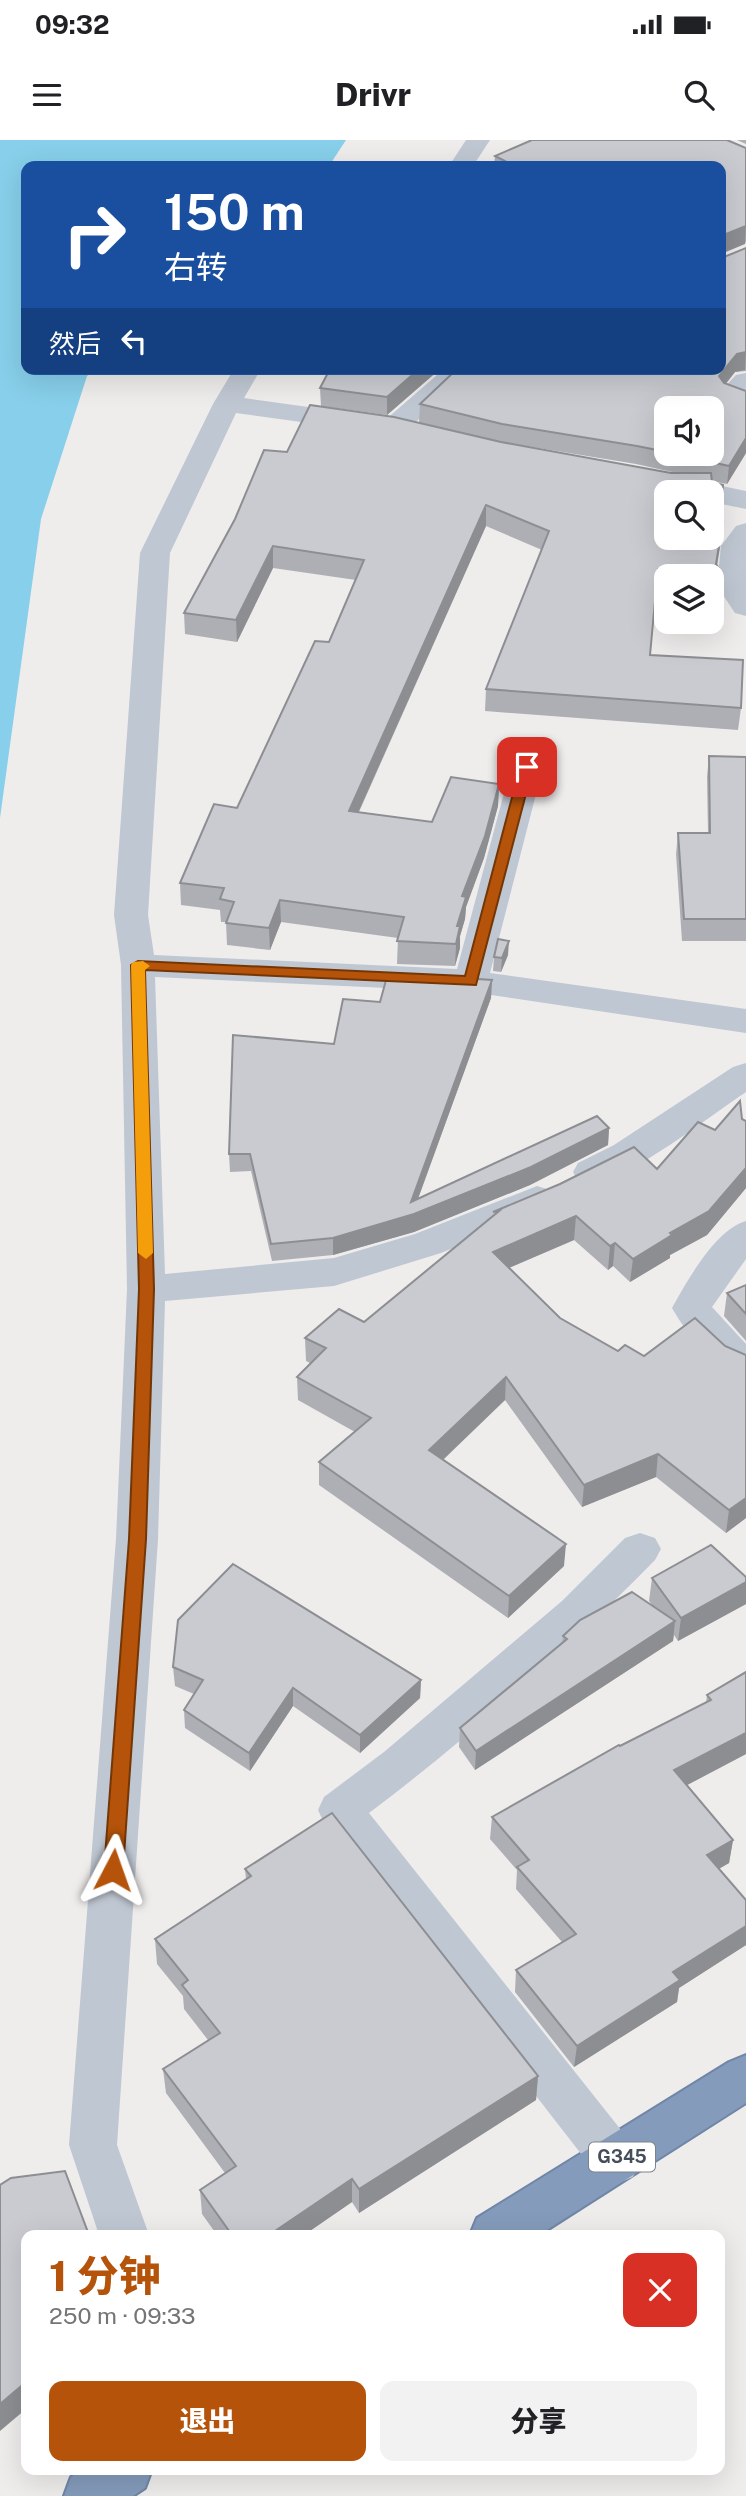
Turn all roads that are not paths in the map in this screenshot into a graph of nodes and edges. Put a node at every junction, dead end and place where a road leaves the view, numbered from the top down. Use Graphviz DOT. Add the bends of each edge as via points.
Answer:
graph roads {
  1 [pos="478,140"];
  2 [pos="464,161"];
  3 [pos="245,375"];
  4 [pos="453,375"];
  5 [pos="746,381"];
  6 [pos="746,400"];
  7 [pos="228,404"];
  8 [pos="394,427"];
  9 [pos="421,433"];
  10 [pos="724,495"];
  11 [pos="746,500"];
  12 [pos="746,532"];
  13 [pos="746,607"];
  14 [pos="527,767"];
  15 [pos="138,965"];
  16 [pos="471,981"];
  17 [pos="746,1021"];
  18 [pos="746,1075"];
  19 [pos="746,1234"];
  20 [pos="146,1289"];
  21 [pos="746,1364"];
  22 [pos="640,1549"];
  23 [pos="746,2077"];
  24 [pos="616,2161"];
  25 [pos="122,2230"];
  26 [pos="503,2230"];
  27 [pos="118,2475"];
  28 [pos="90,2496"];
  1 -- 2 [label="street"];
  3 -- 7 [label="street"];
  4 -- 8 [label="street"];
  5 -- 6 [label="street" via="733,393"];
  7 -- 8 [label="street"];
  7 -- 15 [label="street" via="155,553 131,915"];
  8 -- 9 [label="street"];
  10 -- 11 [label="street"];
  12 -- 13 [label="street" via="736,546 732,586"];
  14 -- 16 [label="street"];
  15 -- 16 [label="street"];
  15 -- 20 [label="street"];
  16 -- 17 [label="street"];
  18 -- 20 [label="street" via="627,1154 544,1196 428,1244 334,1272"];
  19 -- 21 [label="street" via="691,1308 729,1352"];
  20 -- 25 [label="street" via="137,1539 93,2145"];
  22 -- 24 [label="street" via="577,1613 400,1765 340,1810"];
  23 -- 24 [label="highway, G345"];
  24 -- 26 [label="highway, G345"];
  27 -- 28 [label="highway"];
}
